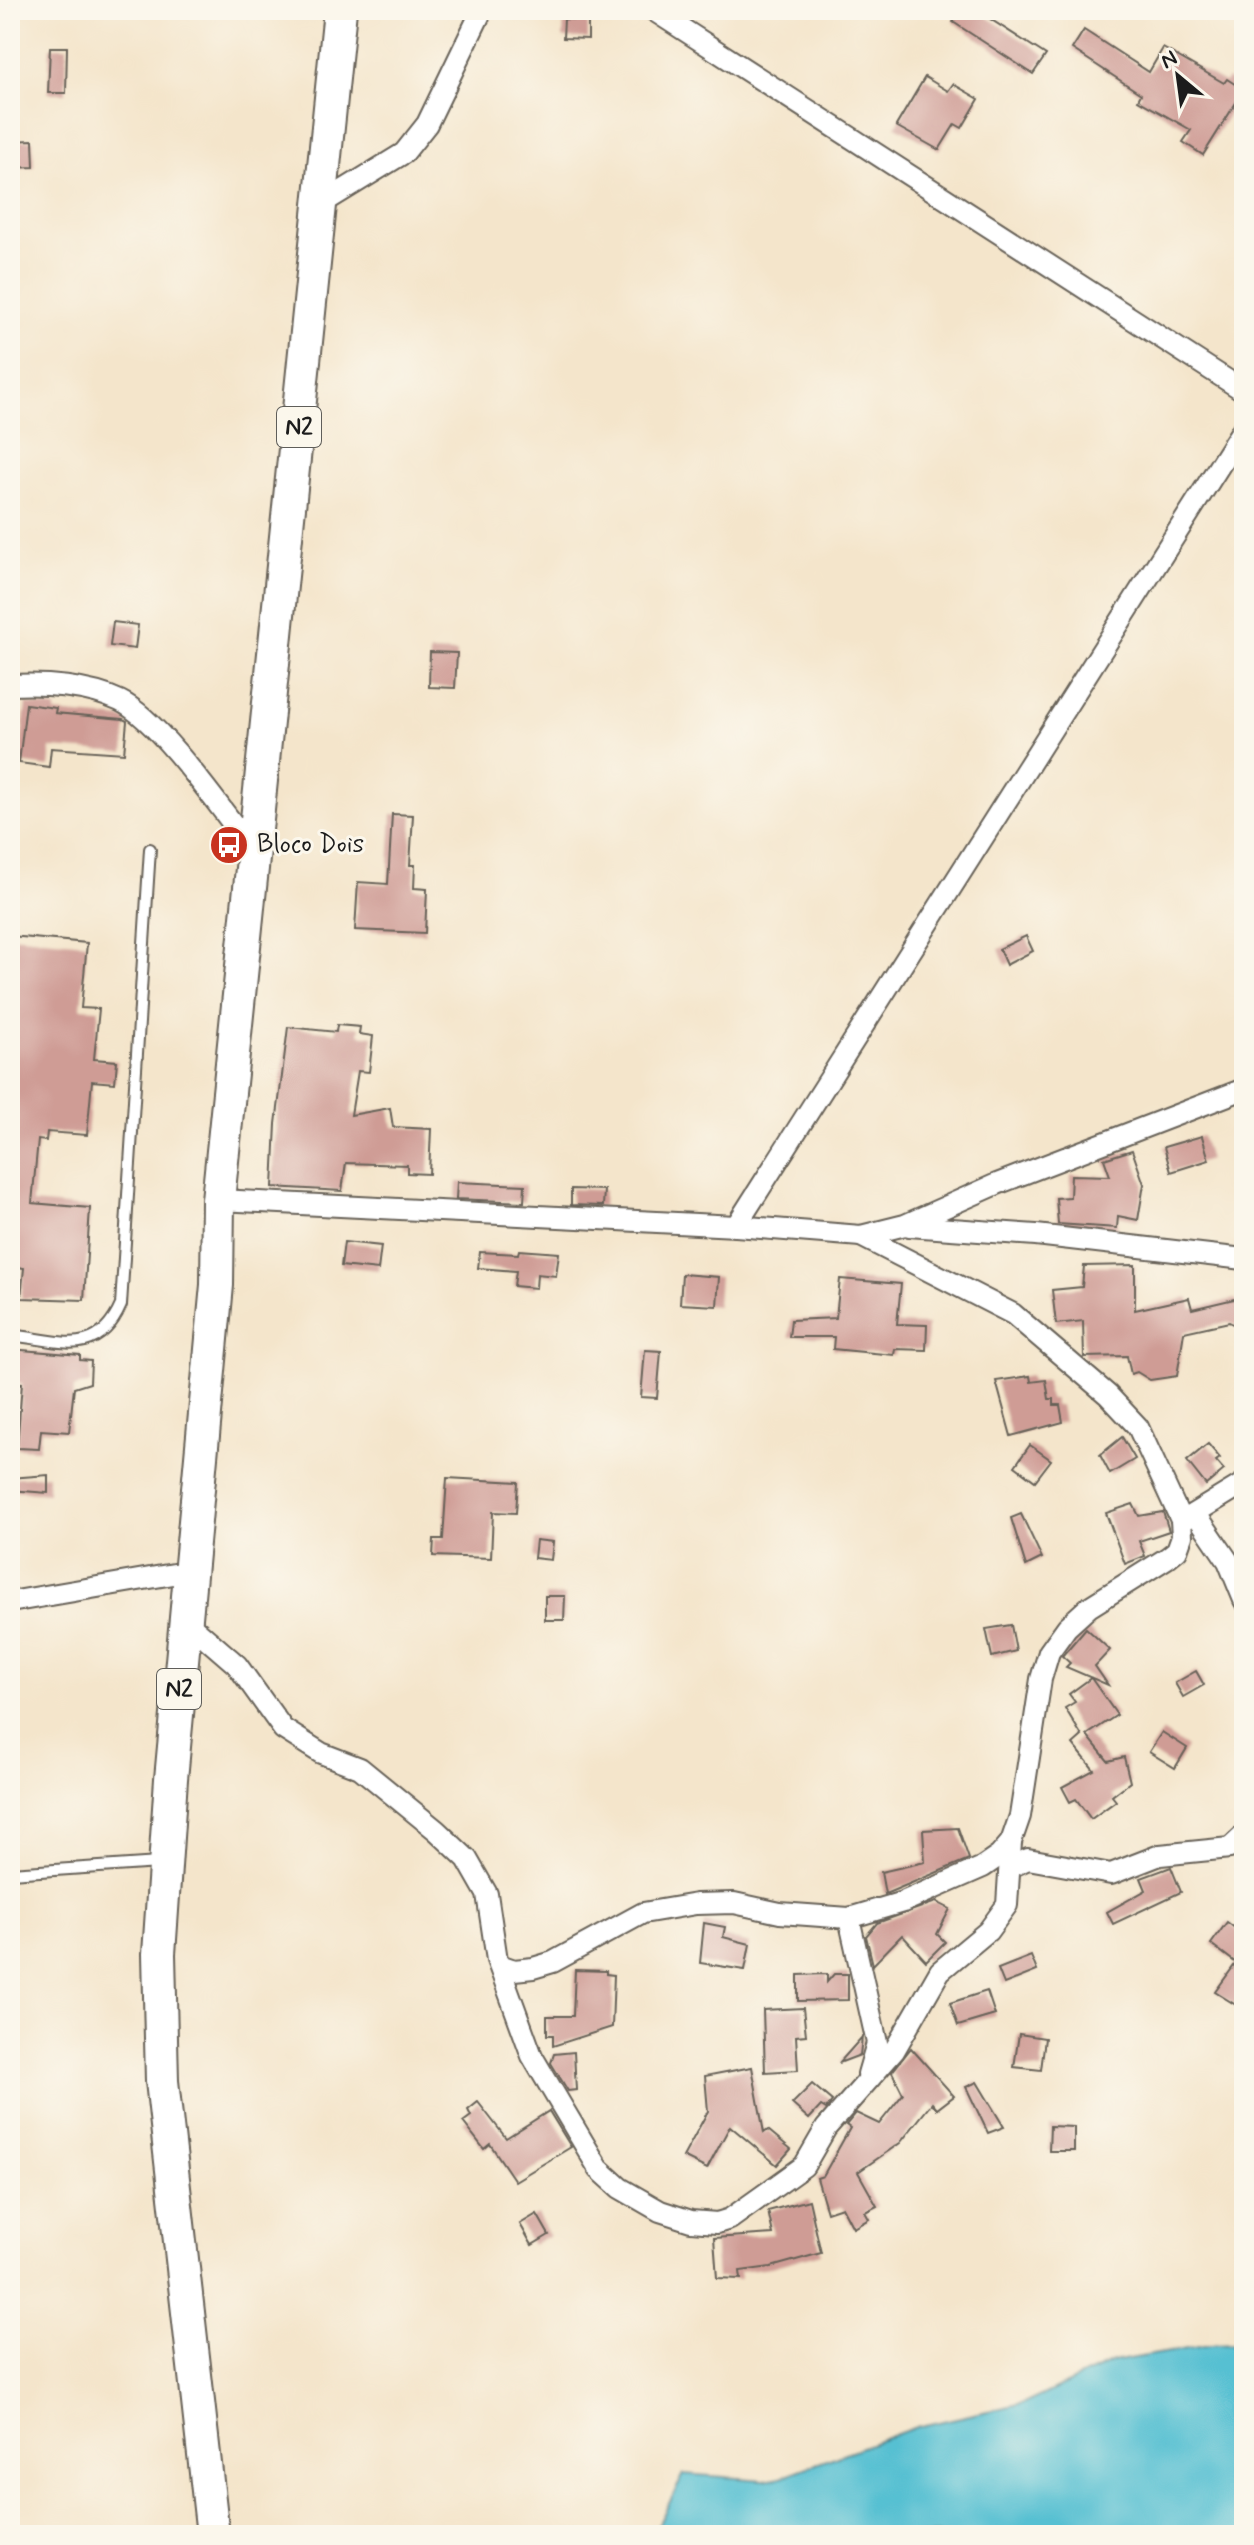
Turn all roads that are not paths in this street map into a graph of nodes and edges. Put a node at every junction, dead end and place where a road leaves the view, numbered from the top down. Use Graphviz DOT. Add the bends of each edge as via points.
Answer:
graph roads {
  1 [pos="340,10"];
  2 [pos="482,10"];
  3 [pos="653,10"];
  4 [pos="321,204"];
  5 [pos="1244,391"];
  6 [pos="1244,427"];
  7 [pos="10,685"];
  8 [pos="150,849"];
  9 [pos="255,853"];
  10 [pos="1244,1089"];
  11 [pos="218,1200"];
  12 [pos="905,1225"];
  13 [pos="736,1226"];
  14 [pos="861,1236"];
  15 [pos="1244,1259"];
  16 [pos="10,1335"];
  17 [pos="1244,1483"];
  18 [pos="1188,1517"];
  19 [pos="191,1571"];
  20 [pos="1244,1600"];
  21 [pos="10,1602"];
  22 [pos="185,1620"];
  23 [pos="1244,1816"];
  24 [pos="1011,1842"];
  25 [pos="1237,1842"];
  26 [pos="165,1862"];
  27 [pos="1011,1867"];
  28 [pos="10,1873"];
  29 [pos="849,1918"];
  30 [pos="500,1965"];
  31 [pos="859,2092"];
  32 [pos="213,2535"];
  1 -- 4 [label="main road, N2"];
  2 -- 4 [label="street" via="445,90 412,143 376,172"];
  3 -- 5 [label="street"];
  4 -- 9 [label="main road, N2"];
  6 -- 13 [label="street"];
  7 -- 9 [label="street" via="43,684 123,702 182,760"];
  8 -- 16 [label="lane" via="121,1305 113,1324 87,1343"];
  9 -- 11 [label="main road, N2"];
  10 -- 12 [label="street"];
  11 -- 13 [label="street"];
  11 -- 19 [label="main road, N2" via="217,1285"];
  12 -- 14 [label="street"];
  12 -- 15 [label="street"];
  13 -- 14 [label="street"];
  14 -- 18 [label="street" via="1013,1314 1108,1395 1138,1427"];
  17 -- 18 [label="street"];
  18 -- 20 [label="street" via="1228,1561"];
  18 -- 24 [label="street" via="1177,1550 1089,1607 1049,1652"];
  19 -- 21 [label="street"];
  19 -- 22 [label="main road, N2"];
  22 -- 26 [label="main road, N2"];
  22 -- 30 [label="street" via="237,1665 283,1729 321,1753 360,1768 467,1859 487,1894"];
  23 -- 25 [label="street"];
  24 -- 27 [label="street"];
  24 -- 29 [label="street" via="983,1867 903,1902"];
  25 -- 27 [label="street" via="1160,1855 1111,1874 1028,1859"];
  26 -- 28 [label="lane"];
  26 -- 32 [label="main road, N2" via="159,1954 162,2081"];
  27 -- 31 [label="street" via="1007,1905 940,1971 908,2030"];
  29 -- 30 [label="street" via="734,1903 696,1904 643,1913 553,1962 514,1970"];
  29 -- 31 [label="street" via="877,2043"];
  30 -- 31 [label="street" via="532,2056 599,2169 660,2211 691,2221 730,2219 804,2166 826,2128"];
}
